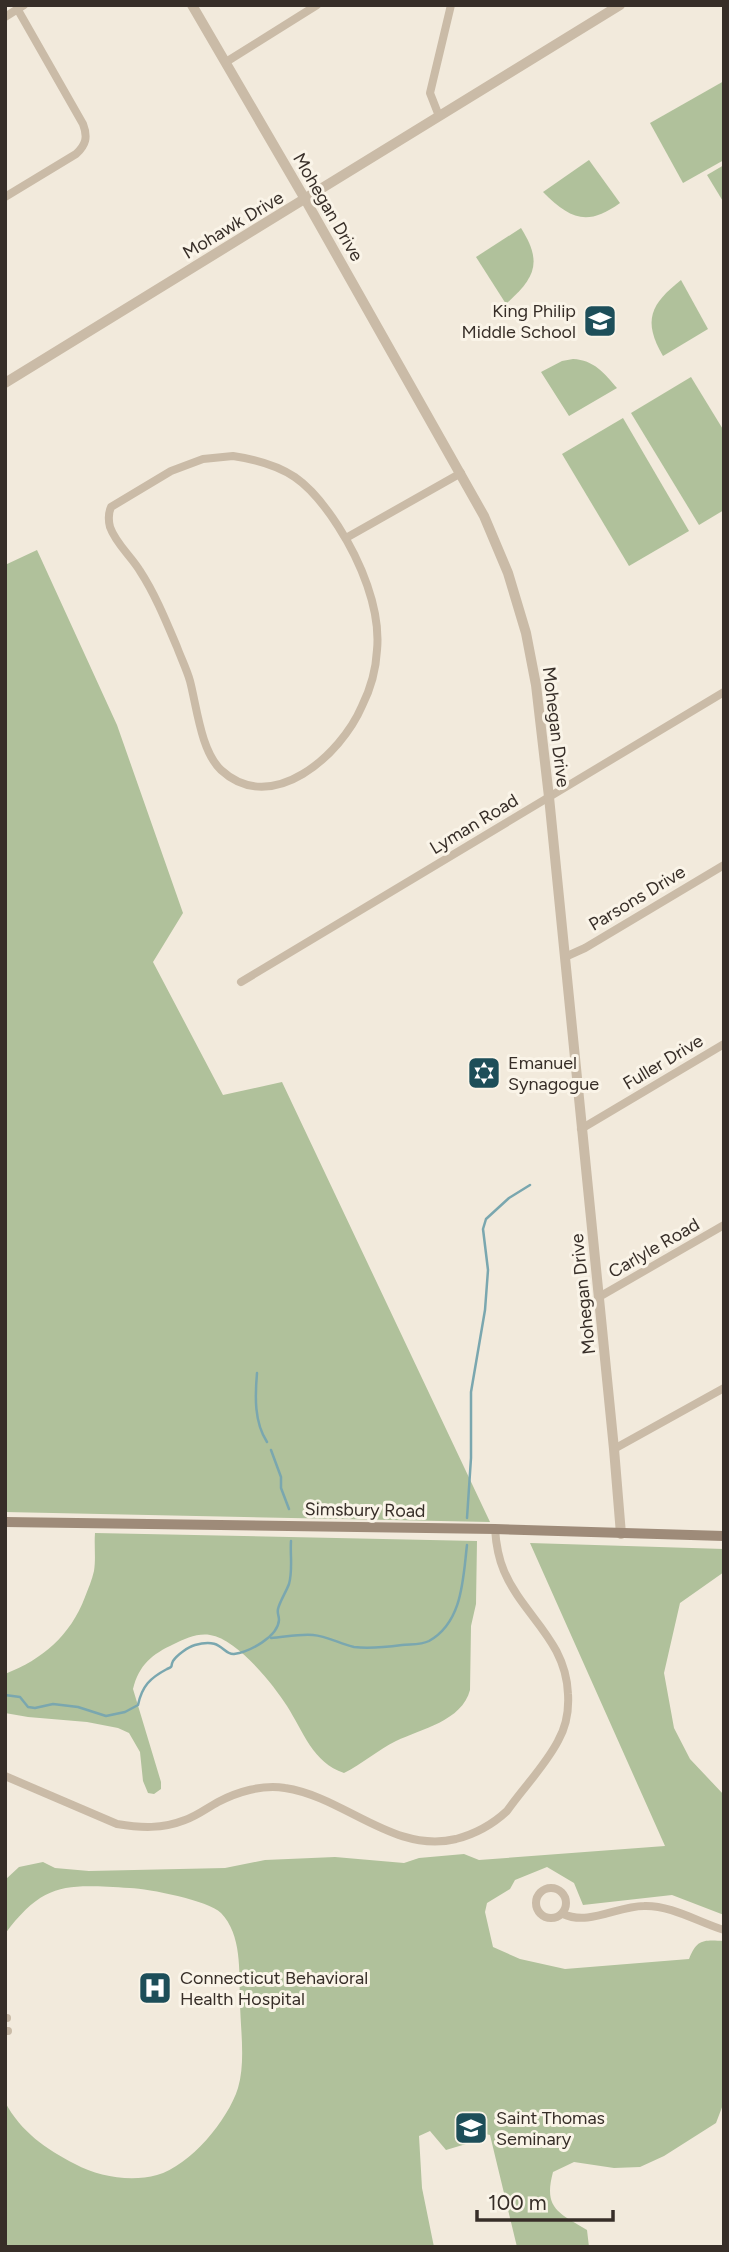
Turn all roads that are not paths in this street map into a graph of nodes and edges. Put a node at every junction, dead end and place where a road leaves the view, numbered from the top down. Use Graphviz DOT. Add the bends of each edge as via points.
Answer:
graph roads {
  1 [pos="192,5"];
  2 [pos="317,5"];
  3 [pos="451,5"];
  4 [pos="620,5"];
  5 [pos="21,7"];
  6 [pos="5,17"];
  7 [pos="226,62"];
  8 [pos="439,116"];
  9 [pos="5,197"];
  10 [pos="305,199"];
  11 [pos="5,383"];
  12 [pos="461,473"];
  13 [pos="346,538"];
  14 [pos="724,692"];
  15 [pos="549,797"];
  16 [pos="724,865"];
  17 [pos="565,957"];
  18 [pos="241,982"];
  19 [pos="724,1044"];
  20 [pos="581,1129"];
  21 [pos="724,1225"];
  22 [pos="599,1297"];
  23 [pos="724,1388"];
  24 [pos="614,1449"];
  25 [pos="5,1522"];
  26 [pos="495,1529"];
  27 [pos="621,1534"];
  28 [pos="724,1536"];
  29 [pos="5,1776"];
  30 [pos="563,1914"];
  31 [pos="724,1930"];
  1 -- 7 [label="street, Mohegan Drive"];
  2 -- 7 [label="street"];
  3 -- 8 [label="street" via="430,93"];
  4 -- 8 [label="street, Mohawk Drive"];
  5 -- 6 [label="street"];
  5 -- 9 [label="street" via="86,136 76,154"];
  7 -- 10 [label="street, Mohegan Drive"];
  8 -- 10 [label="street, Mohawk Drive"];
  10 -- 11 [label="street, Mohawk Drive"];
  10 -- 12 [label="street, Mohegan Drive"];
  12 -- 13 [label="street"];
  12 -- 15 [label="street, Mohegan Drive" via="508,573 526,633"];
  13 -- 13 [label="street" via="371,594 376,620 377,650 362,708 339,743 299,778 256,787 238,782 220,769 208,752 190,678 140,570 115,537 108,515 111,507 171,471 203,459 233,456 259,460 297,478 321,499"];
  14 -- 15 [label="street, Lyman Road"];
  15 -- 17 [label="street, Mohegan Drive"];
  15 -- 18 [label="street, Lyman Road"];
  16 -- 17 [label="street, Parsons Drive"];
  17 -- 20 [label="street, Mohegan Drive"];
  19 -- 20 [label="street, Fuller Drive"];
  20 -- 22 [label="street, Mohegan Drive"];
  21 -- 22 [label="street, Carlyle Road"];
  22 -- 24 [label="street, Mohegan Drive"];
  23 -- 24 [label="street"];
  24 -- 27 [label="street, Mohegan Drive"];
  25 -- 26 [label="main road, Simsbury Road"];
  26 -- 27 [label="main road, Simsbury Road"];
  26 -- 29 [label="street" via="504,1573 560,1657 569,1702 564,1727 551,1753 506,1811 474,1833 433,1842 407,1839 285,1788 231,1795 173,1824 132,1827"];
  27 -- 28 [label="main road, Simsbury Road"];
  30 -- 31 [label="street" via="579,1918 642,1905"];
}
